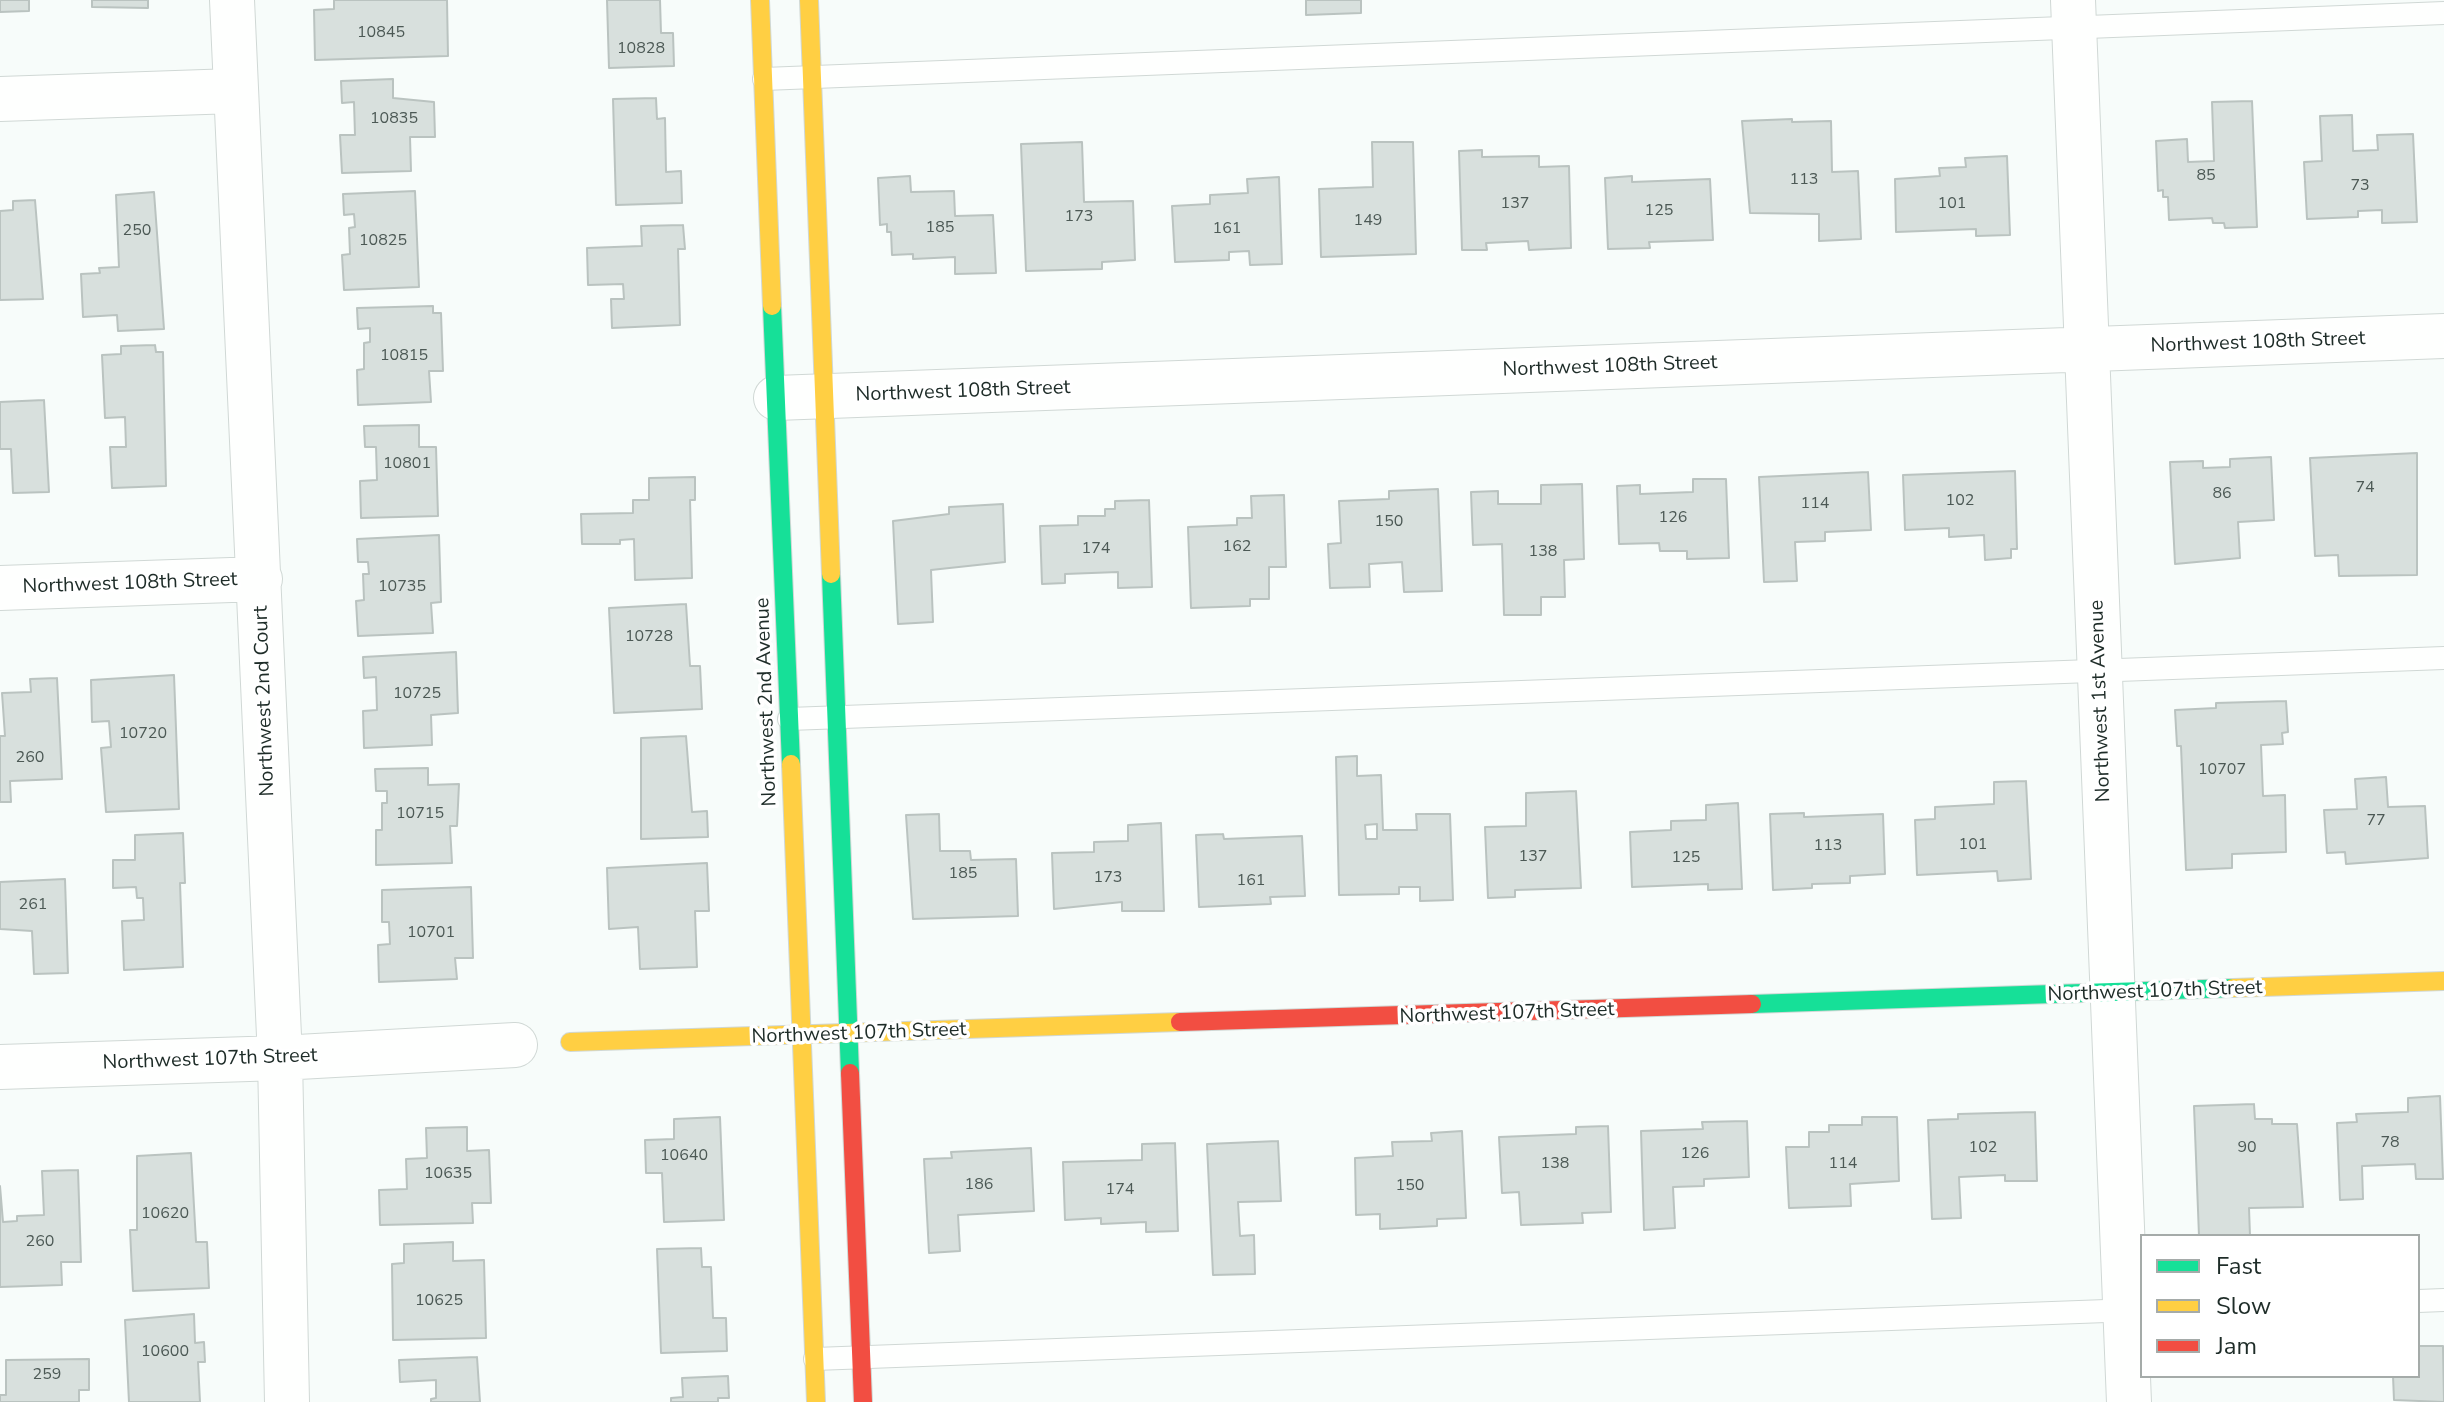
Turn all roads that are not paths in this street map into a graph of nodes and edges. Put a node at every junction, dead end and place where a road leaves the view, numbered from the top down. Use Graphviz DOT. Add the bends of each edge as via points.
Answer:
graph roads {
  1 [pos="232,0"];
  2 [pos="760,0"];
  3 [pos="809,0"];
  4 [pos="2074,13"];
  5 [pos="2444,13"];
  6 [pos="812,77"];
  7 [pos="764,79"];
  8 [pos="234,91"];
  9 [pos="0,99"];
  10 [pos="2444,336"];
  11 [pos="2086,350"];
  12 [pos="824,397"];
  13 [pos="776,398"];
  14 [pos="260,579"];
  15 [pos="0,588"];
  16 [pos="2444,658"];
  17 [pos="2100,671"];
  18 [pos="835,717"];
  19 [pos="789,719"];
  20 [pos="2444,981"];
  21 [pos="2112,994"];
  22 [pos="851,1034"];
  23 [pos="802,1036"];
  24 [pos="570,1042"];
  25 [pos="515,1045"];
  26 [pos="280,1058"];
  27 [pos="0,1067"];
  28 [pos="2444,1300"];
  29 [pos="2420,1301"];
  30 [pos="2133,1310"];
  31 [pos="861,1358"];
  32 [pos="815,1359"];
  33 [pos="287,1402"];
  34 [pos="816,1402"];
  35 [pos="863,1402"];
  36 [pos="2129,1402"];
  1 -- 8 [label="street, Northwest 2nd Court"];
  2 -- 7 [label="street, Northwest 2nd Avenue"];
  3 -- 6 [label="street"];
  4 -- 5 [label="lane"];
  4 -- 6 [label="lane"];
  4 -- 11 [label="street, Northwest 1st Avenue"];
  6 -- 7 [label="lane"];
  6 -- 12 [label="street"];
  7 -- 13 [label="street, Northwest 2nd Avenue"];
  8 -- 9 [label="street"];
  8 -- 14 [label="street, Northwest 2nd Court"];
  10 -- 11 [label="street, Northwest 108th Street"];
  11 -- 12 [label="street, Northwest 108th Street"];
  11 -- 17 [label="street, Northwest 1st Avenue"];
  12 -- 13 [label="street, Northwest 108th Street"];
  12 -- 18 [label="street"];
  13 -- 19 [label="street, Northwest 2nd Avenue"];
  14 -- 15 [label="street, Northwest 108th Street"];
  14 -- 26 [label="street, Northwest 2nd Court"];
  16 -- 17 [label="lane"];
  17 -- 18 [label="lane"];
  17 -- 21 [label="street, Northwest 1st Avenue"];
  18 -- 19 [label="lane"];
  18 -- 22 [label="street"];
  19 -- 23 [label="street, Northwest 2nd Avenue"];
  20 -- 21 [label="street, Northwest 107th Street"];
  21 -- 22 [label="street, Northwest 107th Street"];
  21 -- 30 [label="street, Northwest 1st Avenue"];
  22 -- 23 [label="street, Northwest 107th Street"];
  22 -- 31 [label="street"];
  23 -- 24 [label="street, Northwest 107th Street"];
  23 -- 32 [label="street, Northwest 2nd Avenue"];
  25 -- 26 [label="street, Northwest 107th Street"];
  26 -- 27 [label="street, Northwest 107th Street"];
  26 -- 33 [label="street, Northwest 2nd Court"];
  28 -- 29 [label="lane"];
  30 -- 31 [label="lane"];
  30 -- 36 [label="street, Northwest 1st Avenue"];
  31 -- 32 [label="lane"];
  31 -- 35 [label="street"];
  32 -- 34 [label="street, Northwest 2nd Avenue"];
}
